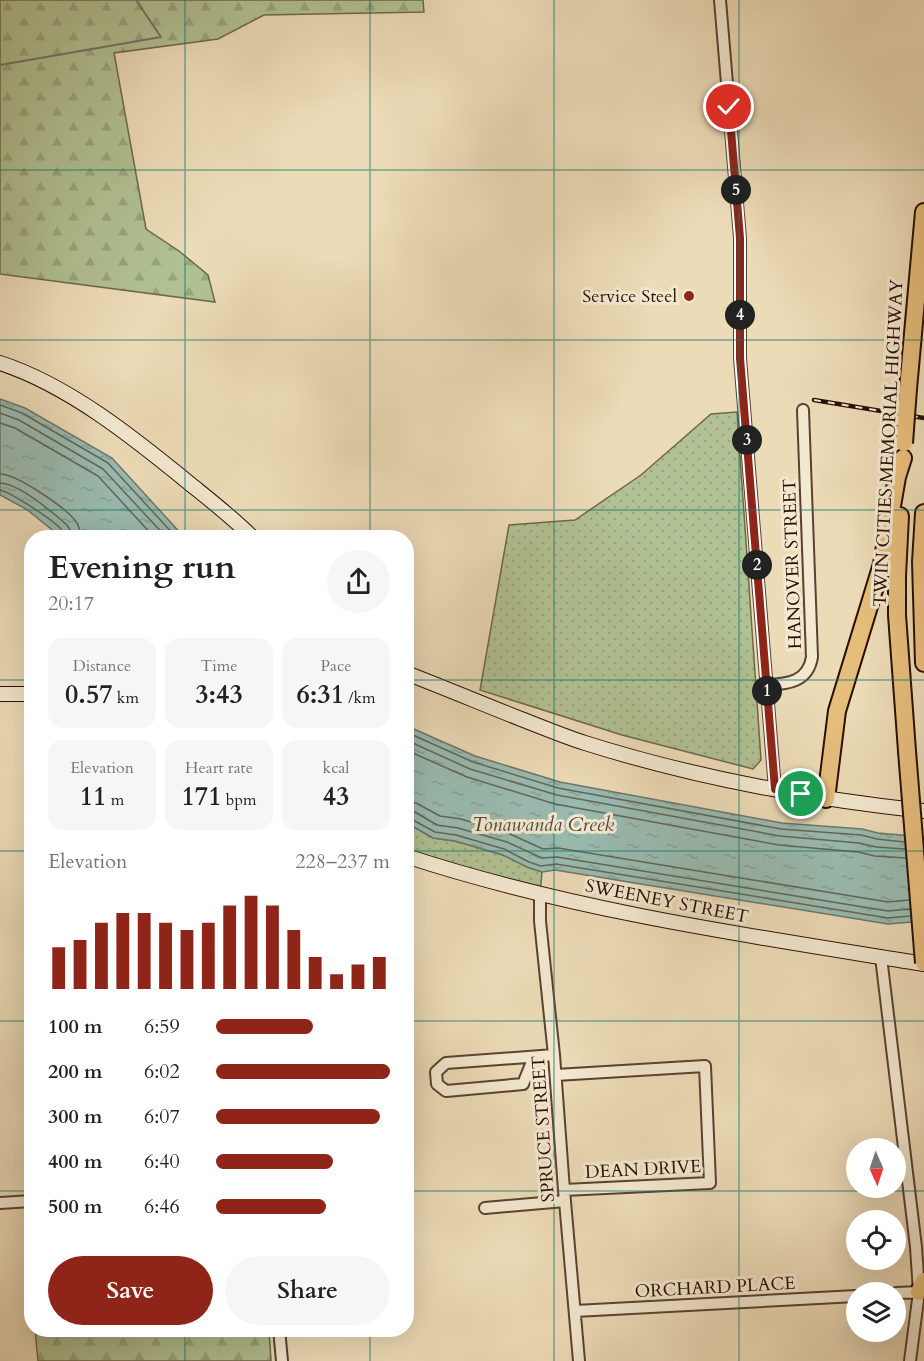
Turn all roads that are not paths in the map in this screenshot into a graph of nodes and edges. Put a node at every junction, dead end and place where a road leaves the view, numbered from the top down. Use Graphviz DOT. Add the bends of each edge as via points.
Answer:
graph roads {
  1 [pos="720,0"];
  2 [pos="924,212"];
  3 [pos="0,363"];
  4 [pos="803,410"];
  5 [pos="904,451"];
  6 [pos="924,513"];
  7 [pos="244,530"];
  8 [pos="924,663"];
  9 [pos="414,676"];
  10 [pos="767,686"];
  11 [pos="0,694"];
  12 [pos="24,694"];
  13 [pos="775,789"];
  14 [pos="826,798"];
  15 [pos="924,812"];
  16 [pos="414,858"];
  17 [pos="540,894"];
  18 [pos="881,957"];
  19 [pos="924,964"];
  20 [pos="554,1055"];
  21 [pos="534,1057"];
  22 [pos="556,1075"];
  23 [pos="565,1195"];
  24 [pos="24,1202"];
  25 [pos="0,1203"];
  26 [pos="484,1208"];
  27 [pos="922,1287"];
  28 [pos="906,1291"];
  29 [pos="846,1297"];
  30 [pos="575,1311"];
  31 [pos="280,1337"];
  32 [pos="282,1361"];
  33 [pos="579,1361"];
  34 [pos="910,1361"];
  1 -- 10 [label="street" via="740,238 740,358"];
  2 -- 5 [label="main road, TWIN CITIES MEMORIAL HIGHWAY, bridge"];
  3 -- 7 [label="street" via="55,388 115,425"];
  4 -- 10 [label="street, HANOVER STREET" via="811,666 801,678"];
  5 -- 14 [label="main road" via="879,575 837,711"];
  5 -- 19 [label="main road, TWIN CITIES MEMORIAL HIGHWAY, bridge" via="897,615"];
  6 -- 8 [label="main road"];
  9 -- 13 [label="street" via="582,742"];
  10 -- 13 [label="street"];
  11 -- 12 [label="street"];
  13 -- 14 [label="street"];
  14 -- 15 [label="street"];
  16 -- 17 [label="street, SWEENEY STREET"];
  17 -- 18 [label="street, SWEENEY STREET"];
  17 -- 20 [label="street, SPRUCE STREET"];
  18 -- 19 [label="street, SWEENEY STREET"];
  18 -- 27 [label="street"];
  20 -- 21 [label="street"];
  20 -- 22 [label="street, SPRUCE STREET"];
  21 -- 21 [label="street" via="446,1063 436,1072 437,1084 446,1091 523,1084"];
  22 -- 23 [label="street, SPRUCE STREET"];
  22 -- 23 [label="street, DEAN DRIVE" via="705,1066 710,1183"];
  23 -- 26 [label="street"];
  23 -- 30 [label="street, SPRUCE STREET"];
  24 -- 25 [label="street"];
  27 -- 28 [label="street"];
  27 -- 34 [label="street"];
  29 -- 30 [label="street, ORCHARD PLACE"];
  30 -- 33 [label="street, SPRUCE STREET"];
  31 -- 32 [label="street"];
}
